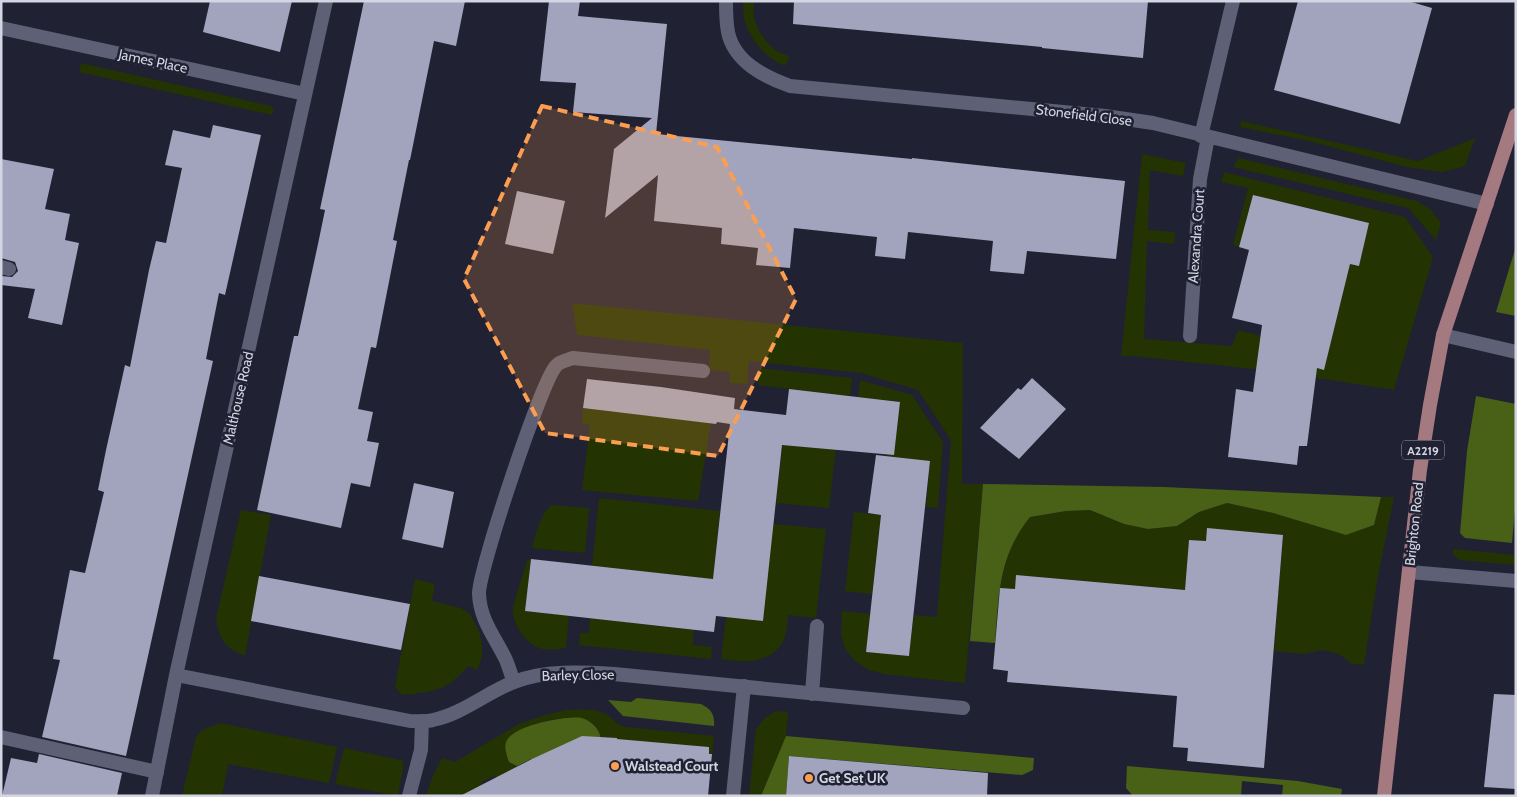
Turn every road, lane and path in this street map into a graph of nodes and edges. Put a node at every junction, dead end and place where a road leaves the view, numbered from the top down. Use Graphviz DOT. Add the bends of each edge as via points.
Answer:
graph roads {
  1 [pos="326,1"];
  2 [pos="726,1"];
  3 [pos="1233,1"];
  4 [pos="1,28"];
  5 [pos="305,94"];
  6 [pos="1516,115"];
  7 [pos="1205,136"];
  8 [pos="1512,139"];
  9 [pos="1486,204"];
  10 [pos="1443,335"];
  11 [pos="1190,336"];
  12 [pos="1516,352"];
  13 [pos="703,371"];
  14 [pos="1409,572"];
  15 [pos="1516,581"];
  16 [pos="818,626"];
  17 [pos="176,675"];
  18 [pos="514,682"];
  19 [pos="744,686"];
  20 [pos="812,694"];
  21 [pos="962,708"];
  22 [pos="422,721"];
  23 [pos="1,737"];
  24 [pos="157,772"];
  25 [pos="152,796"];
  26 [pos="409,796"];
  27 [pos="733,796"];
  28 [pos="1384,796"];
  1 -- 5 [label="street, Malthouse Road"];
  2 -- 7 [label="street, Stonefield Close" via="728,34 734,48 760,73 790,86 1105,116 1153,123"];
  3 -- 7 [label="street, Alexandra Court"];
  4 -- 5 [label="street, James Place"];
  5 -- 17 [label="street, Malthouse Road"];
  6 -- 8 [label="main road, Brighton Road / A2219"];
  7 -- 9 [label="street, Stonefield Close"];
  7 -- 11 [label="street, Alexandra Court"];
  8 -- 9 [label="main road, Brighton Road / A2219"];
  9 -- 10 [label="main road, Brighton Road / A2219"];
  10 -- 12 [label="street"];
  10 -- 14 [label="main road, Brighton Road / A2219" via="1420,470"];
  13 -- 18 [label="street" via="573,358 555,366 528,430 479,590 486,624"];
  14 -- 15 [label="street"];
  14 -- 28 [label="main road, Brighton Road / A2219"];
  16 -- 20 [label="street"];
  17 -- 22 [label="street, Barley Close" via="396,720"];
  17 -- 24 [label="street, Malthouse Road"];
  18 -- 19 [label="street, Barley Close" via="550,674 584,672"];
  18 -- 22 [label="street, Barley Close" via="450,715"];
  19 -- 20 [label="street, Barley Close"];
  19 -- 27 [label="street"];
  20 -- 21 [label="street, Barley Close"];
  22 -- 26 [label="street" via="421,750"];
  23 -- 24 [label="street"];
  24 -- 25 [label="street, Malthouse Road"];
}
